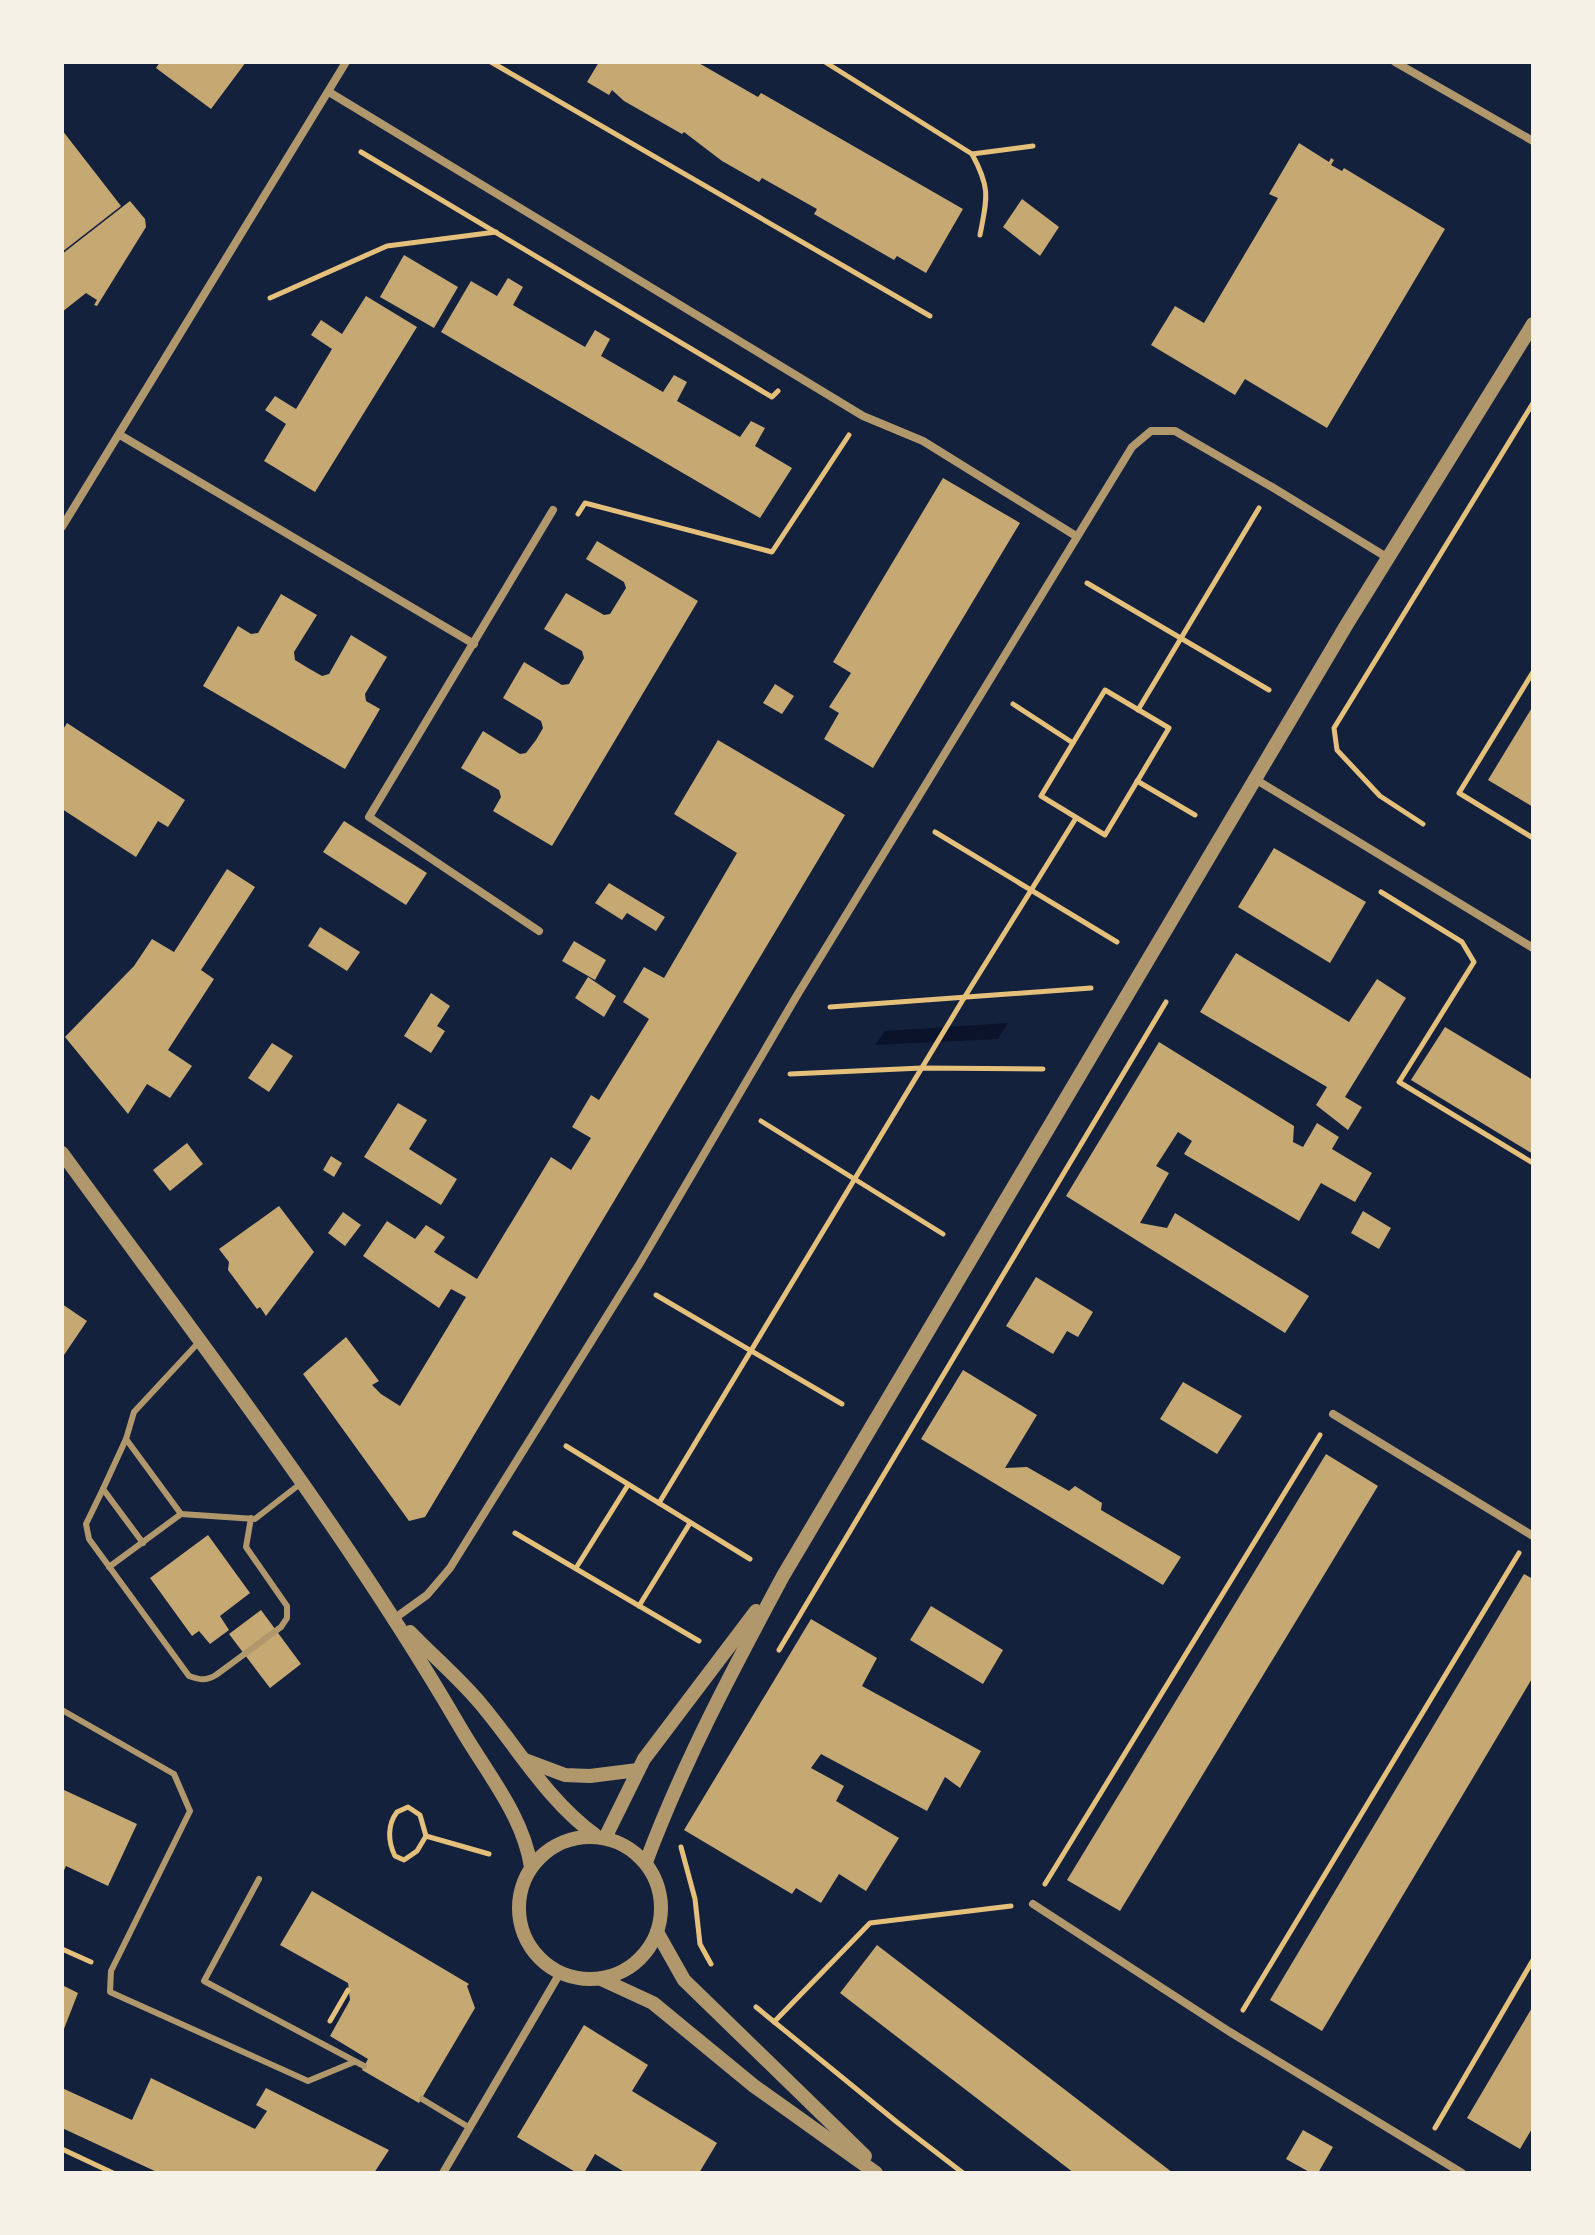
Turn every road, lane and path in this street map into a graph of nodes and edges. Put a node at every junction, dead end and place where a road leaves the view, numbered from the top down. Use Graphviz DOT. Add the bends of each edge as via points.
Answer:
graph roads {
  1 [pos="346,62"];
  2 [pos="491,62"];
  3 [pos="825,62"];
  4 [pos="1395,62"];
  5 [pos="329,92"];
  6 [pos="1533,141"];
  7 [pos="1033,146"];
  8 [pos="361,152"];
  9 [pos="972,154"];
  10 [pos="496,232"];
  11 [pos="980,235"];
  12 [pos="270,298"];
  13 [pos="930,316"];
  14 [pos="1533,324"];
  15 [pos="782,387"];
  16 [pos="1533,403"];
  17 [pos="863,416"];
  18 [pos="120,435"];
  19 [pos="1272,487"];
  20 [pos="553,510"];
  21 [pos="62,527"];
  22 [pos="1076,536"];
  23 [pos="1388,558"];
  24 [pos="1087,583"];
  25 [pos="1182,639"];
  26 [pos="474,644"];
  27 [pos="1533,672"];
  28 [pos="1269,690"];
  29 [pos="1013,704"];
  30 [pos="1138,710"];
  31 [pos="1073,743"];
  32 [pos="1255,779"];
  33 [pos="1137,781"];
  34 [pos="1195,815"];
  35 [pos="1076,818"];
  36 [pos="1423,824"];
  37 [pos="935,832"];
  38 [pos="1533,838"];
  39 [pos="1031,890"];
  40 [pos="1381,892"];
  41 [pos="539,931"];
  42 [pos="1117,942"];
  43 [pos="1533,948"];
  44 [pos="1091,988"];
  45 [pos="964,998"];
  46 [pos="1166,1002"];
  47 [pos="830,1007"];
  48 [pos="922,1068"];
  49 [pos="1043,1069"];
  50 [pos="790,1074"];
  51 [pos="761,1121"];
  52 [pos="62,1153"];
  53 [pos="1533,1163"];
  54 [pos="854,1180"];
  55 [pos="943,1234"];
  56 [pos="656,1295"];
  57 [pos="199,1342"];
  58 [pos="750,1350"];
  59 [pos="842,1404"];
  60 [pos="1333,1414"];
  61 [pos="126,1439"];
  62 [pos="566,1446"];
  63 [pos="302,1483"];
  64 [pos="628,1485"];
  65 [pos="103,1489"];
  66 [pos="659,1503"];
  67 [pos="181,1514"];
  68 [pos="251,1518"];
  69 [pos="690,1523"];
  70 [pos="515,1533"];
  71 [pos="1532,1535"];
  72 [pos="143,1543"];
  73 [pos="750,1559"];
  74 [pos="109,1567"];
  75 [pos="576,1568"];
  76 [pos="783,1576"];
  77 [pos="639,1606"];
  78 [pos="395,1618"];
  79 [pos="699,1641"];
  80 [pos="778,1652"];
  81 [pos="62,1710"];
  82 [pos="525,1760"];
  83 [pos="638,1770"];
  84 [pos="426,1836"];
  85 [pos="600,1836"];
  86 [pos="680,1840"];
  87 [pos="489,1854"];
  88 [pos="646,1862"];
  89 [pos="531,1867"];
  90 [pos="259,1879"];
  91 [pos="1033,1904"];
  92 [pos="657,1932"];
  93 [pos="1533,1960"];
  94 [pos="719,1972"];
  95 [pos="560,1973"];
  96 [pos="601,1979"];
  97 [pos="348,1990"];
  98 [pos="751,2001"];
  99 [pos="774,2022"];
  100 [pos="1230,2032"];
  101 [pos="317,2042"];
  102 [pos="354,2062"];
  103 [pos="364,2066"];
  104 [pos="422,2099"];
  105 [pos="470,2128"];
  106 [pos="62,2149"];
  107 [pos="1422,2150"];
  108 [pos="113,2173"];
  109 [pos="443,2173"];
  110 [pos="876,2173"];
  111 [pos="882,2173"];
  112 [pos="963,2173"];
  113 [pos="1462,2173"];
  1 -- 5 [label="street"];
  2 -- 13 [label="path"];
  3 -- 9 [label="path"];
  4 -- 6 [label="street"];
  5 -- 17 [label="street"];
  5 -- 18 [label="street"];
  7 -- 9 [label="path"];
  8 -- 10 [label="path"];
  9 -- 11 [label="path" via="988,195"];
  10 -- 12 [label="path" via="387,246"];
  10 -- 15 [label="path" via="772,397"];
  14 -- 23 [label="street"];
  16 -- 36 [label="path" via="1334,728 1337,750 1380,796"];
  17 -- 20 [label="path" via="772,552 585,503 573,522"];
  17 -- 22 [label="street" via="923,441"];
  18 -- 21 [label="street"];
  18 -- 26 [label="street"];
  19 -- 22 [label="street" via="1175,431 1151,431 1132,447"];
  19 -- 23 [label="street"];
  19 -- 25 [label="path"];
  20 -- 26 [label="street"];
  22 -- 78 [label="street" via="640,1263 450,1568 427,1595"];
  23 -- 32 [label="street"];
  24 -- 25 [label="path"];
  25 -- 28 [label="path"];
  25 -- 30 [label="path"];
  26 -- 41 [label="street" via="369,817"];
  27 -- 38 [label="path" via="1459,793"];
  29 -- 31 [label="path"];
  30 -- 31 [label="path" via="1105,690"];
  30 -- 33 [label="path" via="1169,728"];
  31 -- 35 [label="path" via="1041,796"];
  32 -- 43 [label="street"];
  32 -- 76 [label="street"];
  33 -- 34 [label="path"];
  33 -- 35 [label="path" via="1105,835"];
  35 -- 39 [label="path"];
  37 -- 39 [label="path"];
  39 -- 42 [label="path"];
  39 -- 45 [label="path"];
  40 -- 53 [label="path" via="1462,942 1474,962 1399,1082"];
  44 -- 45 [label="path"];
  45 -- 47 [label="path"];
  45 -- 48 [label="path"];
  46 -- 80 [label="path"];
  48 -- 49 [label="path"];
  48 -- 50 [label="path"];
  48 -- 54 [label="path"];
  51 -- 54 [label="path"];
  52 -- 57 [label="street"];
  54 -- 55 [label="path"];
  54 -- 58 [label="path"];
  56 -- 58 [label="path"];
  57 -- 61 [label="lane" via="134,1412"];
  57 -- 63 [label="street"];
  58 -- 59 [label="path"];
  58 -- 66 [label="path"];
  60 -- 71 [label="street"];
  60 -- 91 [label="path"];
  61 -- 65 [label="lane"];
  61 -- 67 [label="lane"];
  62 -- 64 [label="path"];
  63 -- 68 [label="lane"];
  63 -- 78 [label="street"];
  64 -- 66 [label="path"];
  64 -- 75 [label="path"];
  65 -- 72 [label="lane"];
  65 -- 74 [label="lane" via="86,1531"];
  66 -- 69 [label="path"];
  67 -- 68 [label="lane"];
  67 -- 72 [label="lane"];
  68 -- 74 [label="lane" via="246,1547 287,1606 287,1618 206,1680 189,1676"];
  69 -- 73 [label="path"];
  69 -- 77 [label="path"];
  70 -- 75 [label="path"];
  71 -- 100 [label="path"];
  72 -- 74 [label="lane"];
  75 -- 77 [label="path"];
  76 -- 83 [label="street"];
  76 -- 88 [label="street" via="718,1698"];
  77 -- 79 [label="path"];
  78 -- 82 [label="street" via="478,1701"];
  78 -- 89 [label="street" via="508,1805"];
  81 -- 102 [label="lane" via="174,1774 190,1811 111,1971 110,1992 308,2081"];
  82 -- 83 [label="street" via="565,1775"];
  82 -- 85 [label="street" via="573,1819"];
  83 -- 85 [label="street"];
  84 -- 84 [label="path" via="415,1811 403,1808 393,1816 391,1847 399,1859 412,1855"];
  84 -- 87 [label="path"];
  85 -- 88 [label="street"];
  85 -- 89 [label="street" via="570,1838 541,1854"];
  86 -- 94 [label="path" via="700,1944"];
  88 -- 92 [label="street" via="661,1896"];
  89 -- 95 [label="street" via="518,1912 523,1936 536,1956"];
  90 -- 101 [label="lane" via="204,1981"];
  91 -- 99 [label="path" via="870,1923"];
  91 -- 100 [label="street"];
  92 -- 96 [label="street" via="635,1963"];
  92 -- 111 [label="street" via="684,1980"];
  93 -- 107 [label="path"];
  95 -- 96 [label="street"];
  95 -- 105 [label="street"];
  96 -- 110 [label="street" via="653,2003 754,2086"];
  97 -- 101 [label="path"];
  98 -- 99 [label="path"];
  99 -- 112 [label="path"];
  100 -- 107 [label="street"];
  101 -- 102 [label="lane"];
  102 -- 103 [label="lane"];
  104 -- 105 [label="lane"];
  105 -- 109 [label="street"];
  106 -- 108 [label="path"];
  107 -- 113 [label="street"];
}
